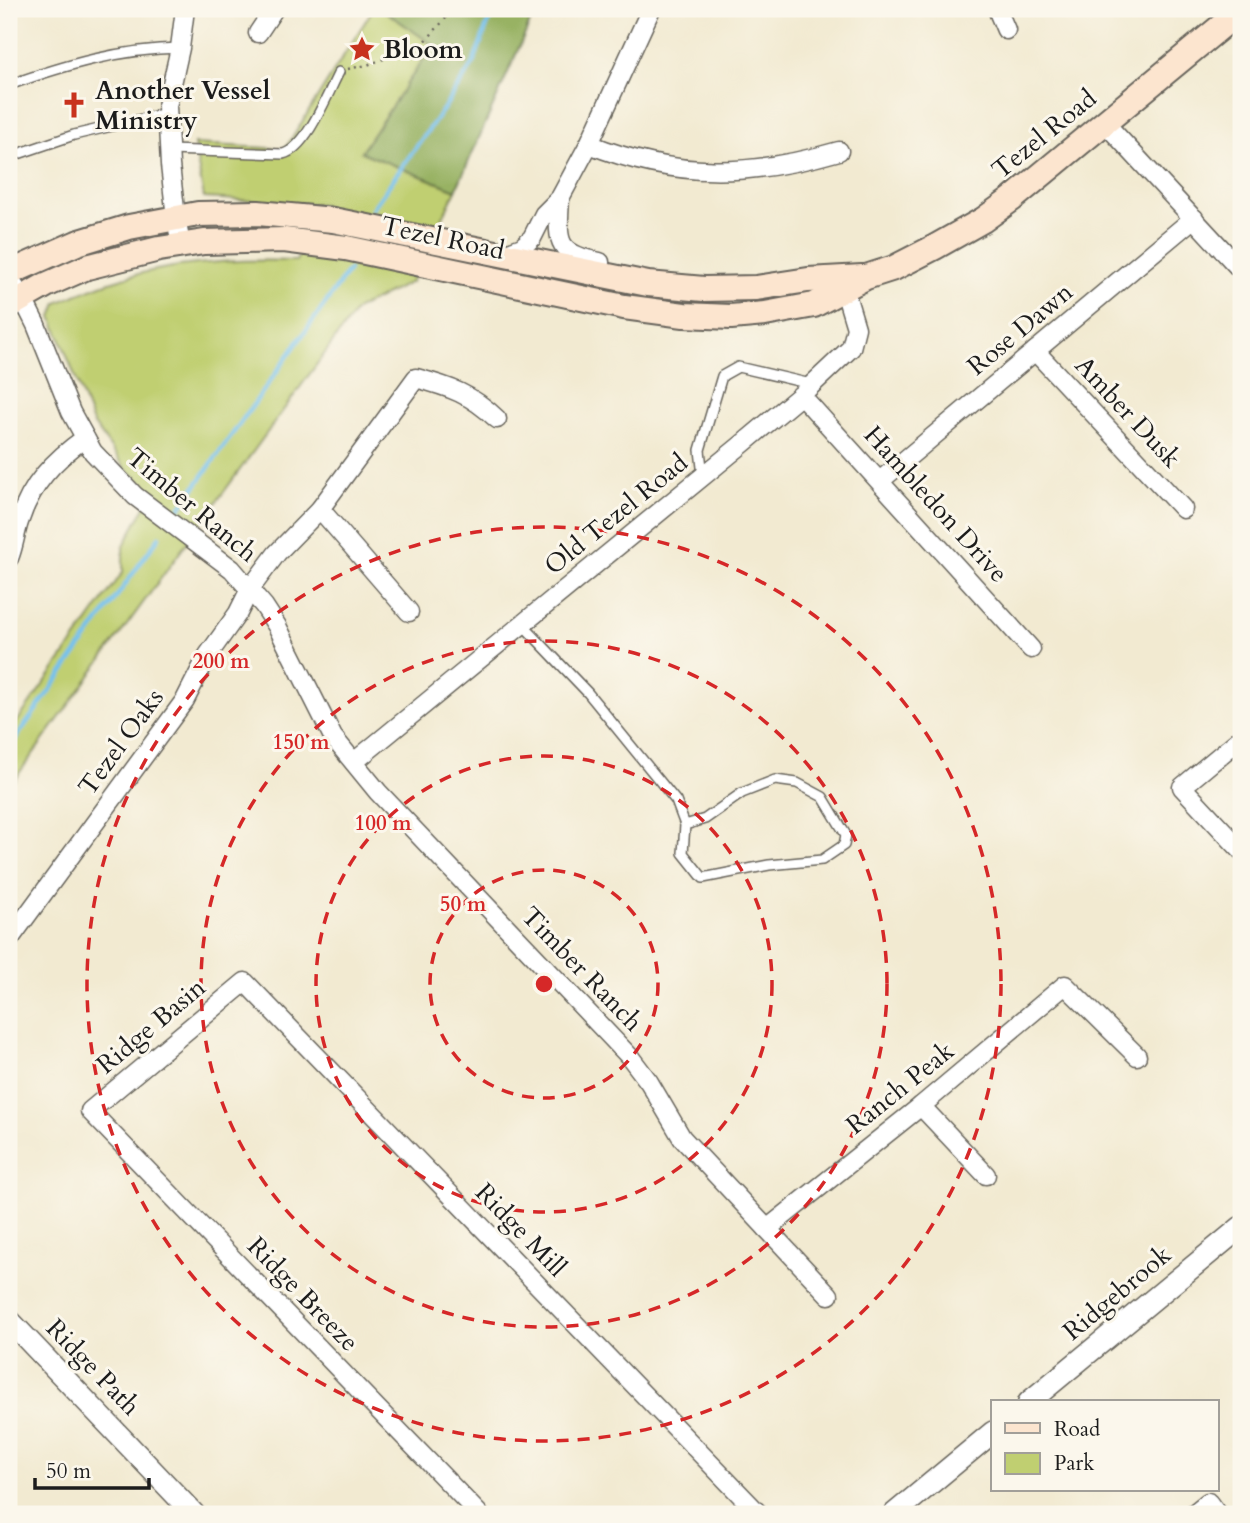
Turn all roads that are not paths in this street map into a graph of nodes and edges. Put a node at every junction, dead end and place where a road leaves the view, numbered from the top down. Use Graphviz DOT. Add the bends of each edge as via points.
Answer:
graph roads {
  1 [pos="185,9"];
  2 [pos="274,9"];
  3 [pos="651,9"];
  4 [pos="996,9"];
  5 [pos="1241,10"];
  6 [pos="1006,30"];
  7 [pos="258,33"];
  8 [pos="180,48"];
  9 [pos="339,72"];
  10 [pos="9,85"];
  11 [pos="167,113"];
  12 [pos="1105,123"];
  13 [pos="9,134"];
  14 [pos="589,144"];
  15 [pos="169,150"];
  16 [pos="839,151"];
  17 [pos="12,156"];
  18 [pos="560,198"];
  19 [pos="176,218"];
  20 [pos="1194,218"];
  21 [pos="181,245"];
  22 [pos="501,255"];
  23 [pos="1241,270"];
  24 [pos="9,273"];
  25 [pos="842,284"];
  26 [pos="709,289"];
  27 [pos="13,294"];
  28 [pos="1035,351"];
  29 [pos="807,390"];
  30 [pos="497,419"];
  31 [pos="85,438"];
  32 [pos="703,477"];
  33 [pos="881,480"];
  34 [pos="320,509"];
  35 [pos="1183,509"];
  36 [pos="9,558"];
  37 [pos="250,589"];
  38 [pos="409,612"];
  39 [pos="523,624"];
  40 [pos="1031,649"];
  41 [pos="1241,738"];
  42 [pos="354,762"];
  43 [pos="685,825"];
  44 [pos="1241,850"];
  45 [pos="9,940"];
  46 [pos="245,982"];
  47 [pos="1137,1056"];
  48 [pos="921,1105"];
  49 [pos="90,1111"];
  50 [pos="986,1175"];
  51 [pos="1241,1227"];
  52 [pos="767,1229"];
  53 [pos="830,1295"];
  54 [pos="9,1320"];
  55 [pos="1031,1400"];
  56 [pos="991,1435"];
  57 [pos="1212,1508"];
  58 [pos="194,1514"];
  59 [pos="479,1514"];
  60 [pos="759,1514"];
  61 [pos="894,1514"];
  62 [pos="1193,1514"];
  1 -- 8 [label="street"];
  2 -- 7 [label="street"];
  3 -- 14 [label="street"];
  4 -- 6 [label="street"];
  5 -- 12 [label="main road, Tezel Road"];
  8 -- 10 [label="lane" via="111,55"];
  8 -- 11 [label="street"];
  9 -- 15 [label="lane" via="307,134 291,152"];
  11 -- 15 [label="street"];
  11 -- 17 [label="lane" via="74,135"];
  12 -- 20 [label="street"];
  12 -- 25 [label="main road, Tezel Road" via="982,220 894,268"];
  13 -- 17 [label="lane"];
  14 -- 16 [label="street" via="657,165 704,171 768,169"];
  14 -- 18 [label="street"];
  15 -- 19 [label="street"];
  18 -- 22 [label="street" via="544,214 532,238"];
  18 -- 26 [label="street" via="558,234 570,253"];
  19 -- 21 [label="street"];
  19 -- 22 [label="main road, Tezel Road" via="258,213 309,216"];
  19 -- 24 [label="main road, Tezel Road" via="77,243"];
  20 -- 23 [label="street"];
  20 -- 28 [label="street, Rose Dawn"];
  21 -- 25 [label="main road, Tezel Road" via="240,240 318,243 624,307 684,315 731,317 814,305"];
  21 -- 27 [label="main road, Tezel Road" via="87,267"];
  22 -- 26 [label="main road, Tezel Road" via="648,284"];
  25 -- 26 [label="main road, Tezel Road" via="808,280"];
  25 -- 29 [label="street, Old Tezel Road" via="855,338 851,348"];
  27 -- 31 [label="street, Timber Ranch" via="45,345"];
  28 -- 33 [label="street, Rose Dawn"];
  28 -- 35 [label="street, Amber Dusk"];
  29 -- 32 [label="street, Old Tezel Road"];
  29 -- 32 [label="lane" via="738,368 722,376 700,450"];
  29 -- 33 [label="street, Hambledon Drive"];
  30 -- 34 [label="street, Tezel Oaks" via="479,401 454,388 416,378"];
  31 -- 36 [label="street" via="37,482"];
  31 -- 37 [label="street, Timber Ranch" via="135,496 215,555"];
  32 -- 39 [label="street, Old Tezel Road"];
  33 -- 40 [label="street, Hambledon Drive"];
  34 -- 37 [label="street, Tezel Oaks"];
  34 -- 38 [label="street"];
  37 -- 42 [label="street, Timber Ranch" via="277,626 333,737"];
  37 -- 45 [label="street, Tezel Oaks" via="184,700"];
  39 -- 42 [label="street, Old Tezel Road"];
  39 -- 43 [label="lane" via="588,693 676,801"];
  41 -- 44 [label="street" via="1182,787"];
  42 -- 52 [label="street, Timber Ranch" via="377,792 630,1057 682,1138"];
  43 -- 43 [label="lane" via="683,852 703,878 822,860 844,845 846,835 823,797 797,783 775,780 742,793 705,819"];
  46 -- 49 [label="street, Ridge Basin"];
  46 -- 60 [label="street, Ridge Mill"];
  47 -- 48 [label="street, Ranch Peak" via="1065,985"];
  48 -- 50 [label="street"];
  48 -- 52 [label="street, Ranch Peak"];
  49 -- 59 [label="street, Ridge Breeze"];
  51 -- 55 [label="street, Ridgebrook"];
  52 -- 53 [label="street, Timber Ranch"];
  54 -- 58 [label="street, Ridge Path"];
  56 -- 61 [label="street"];
  57 -- 62 [label="street"];
}
